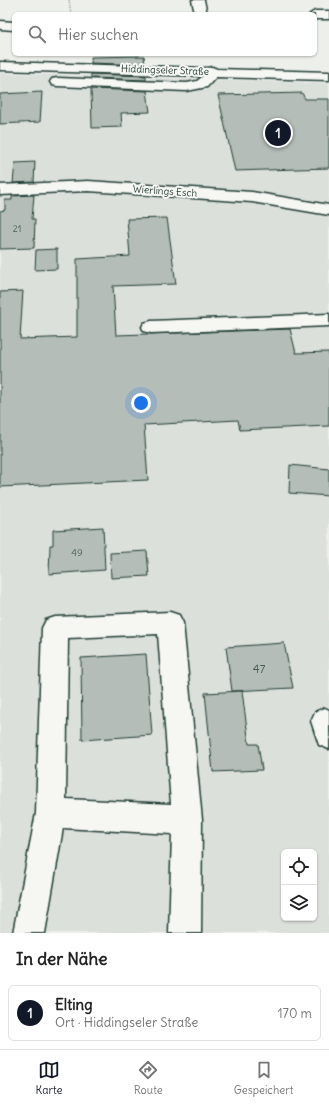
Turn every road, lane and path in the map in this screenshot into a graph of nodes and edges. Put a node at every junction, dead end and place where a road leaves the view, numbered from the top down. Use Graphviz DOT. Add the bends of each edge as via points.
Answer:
graph roads {
  1 [pos="69,0"];
  2 [pos="198,0"];
  3 [pos="71,12"];
  4 [pos="201,12"];
  5 [pos="317,15"];
  6 [pos="329,15"];
  7 [pos="0,25"];
  8 [pos="12,26"];
  9 [pos="0,66"];
  10 [pos="210,66"];
  11 [pos="329,76"];
  12 [pos="0,78"];
  13 [pos="29,80"];
  14 [pos="43,81"];
  15 [pos="0,190"];
  16 [pos="329,210"];
  17 [pos="329,320"];
  18 [pos="151,327"];
  19 [pos="51,813"];
  20 [pos="187,820"];
  21 [pos="29,933"];
  22 [pos="185,933"];
  1 -- 3 [label="path"];
  2 -- 4 [label="street"];
  5 -- 6 [label="street"];
  7 -- 8 [label="street"];
  9 -- 10 [label="street, Hiddingseler Straße"];
  10 -- 11 [label="street, Hiddingseler Straße"];
  10 -- 14 [label="street" via="209,79 204,84 193,87"];
  12 -- 13 [label="street"];
  15 -- 16 [label="street, Wierlings Esch" via="88,186 252,197"];
  17 -- 18 [label="street"];
  19 -- 20 [label="street"];
  19 -- 20 [label="street" via="54,628 170,624"];
  19 -- 21 [label="street"];
  20 -- 22 [label="street"];
}
